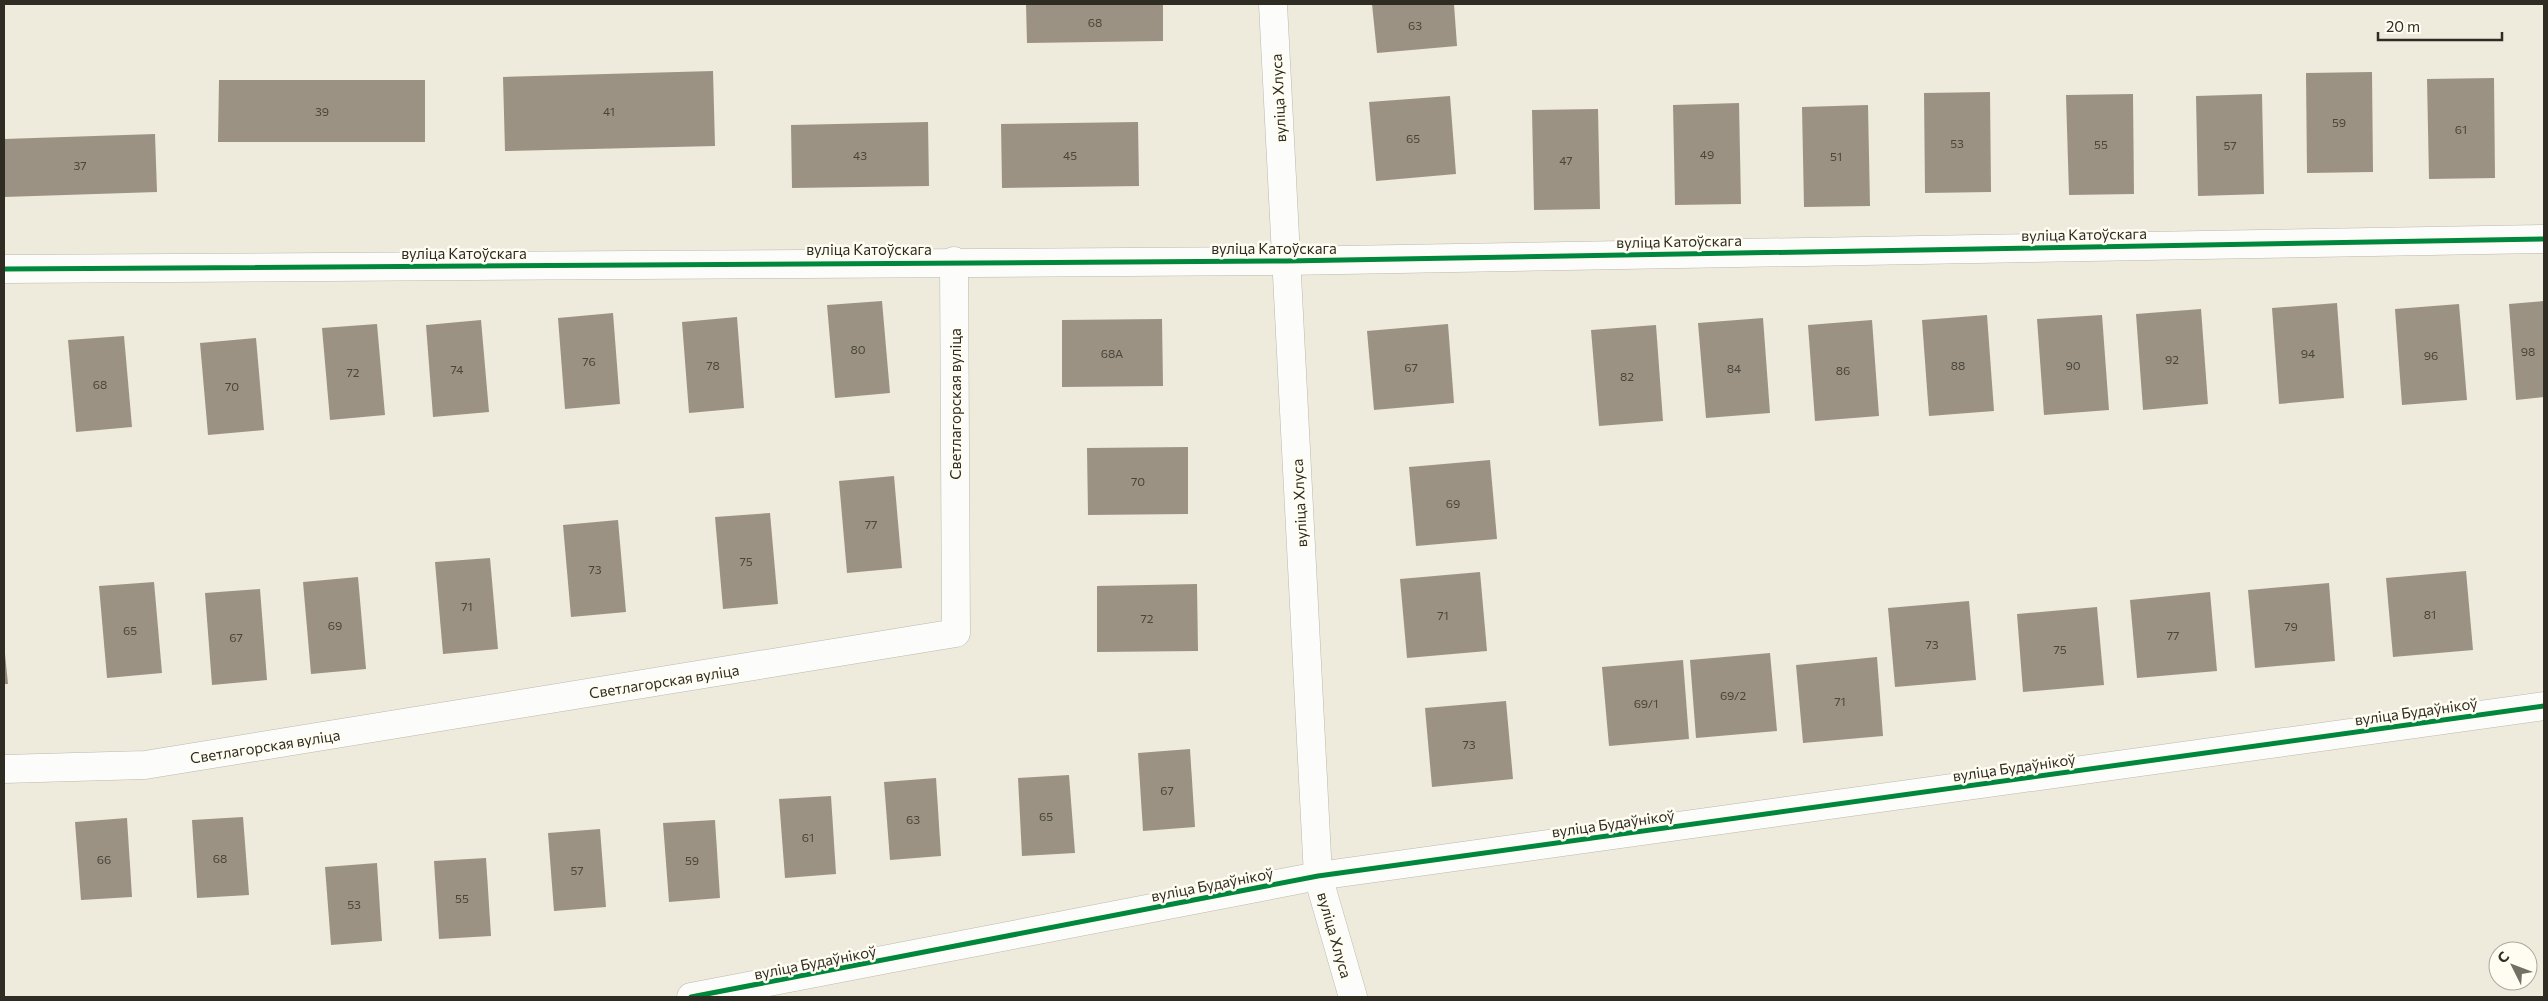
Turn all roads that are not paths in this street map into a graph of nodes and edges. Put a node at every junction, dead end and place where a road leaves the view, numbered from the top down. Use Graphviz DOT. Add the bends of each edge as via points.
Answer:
graph roads {
  1 [pos="1273,4"];
  2 [pos="2544,238"];
  3 [pos="954,261"];
  4 [pos="1286,261"];
  5 [pos="4,269"];
  6 [pos="2544,706"];
  7 [pos="4,770"];
  8 [pos="1318,876"];
  9 [pos="691,997"];
  10 [pos="1353,997"];
  1 -- 4 [label="street, вуліца Хлуса"];
  2 -- 4 [label="street, вуліца Катоўскага"];
  3 -- 4 [label="street, вуліца Катоўскага"];
  3 -- 5 [label="street, вуліца Катоўскага"];
  3 -- 7 [label="street, Светлагорская вуліца" via="956,633 145,765"];
  4 -- 8 [label="street, вуліца Хлуса"];
  6 -- 8 [label="street, вуліца Будаўнікоў"];
  8 -- 9 [label="street, вуліца Будаўнікоў"];
  8 -- 10 [label="street, вуліца Хлуса"];
}
